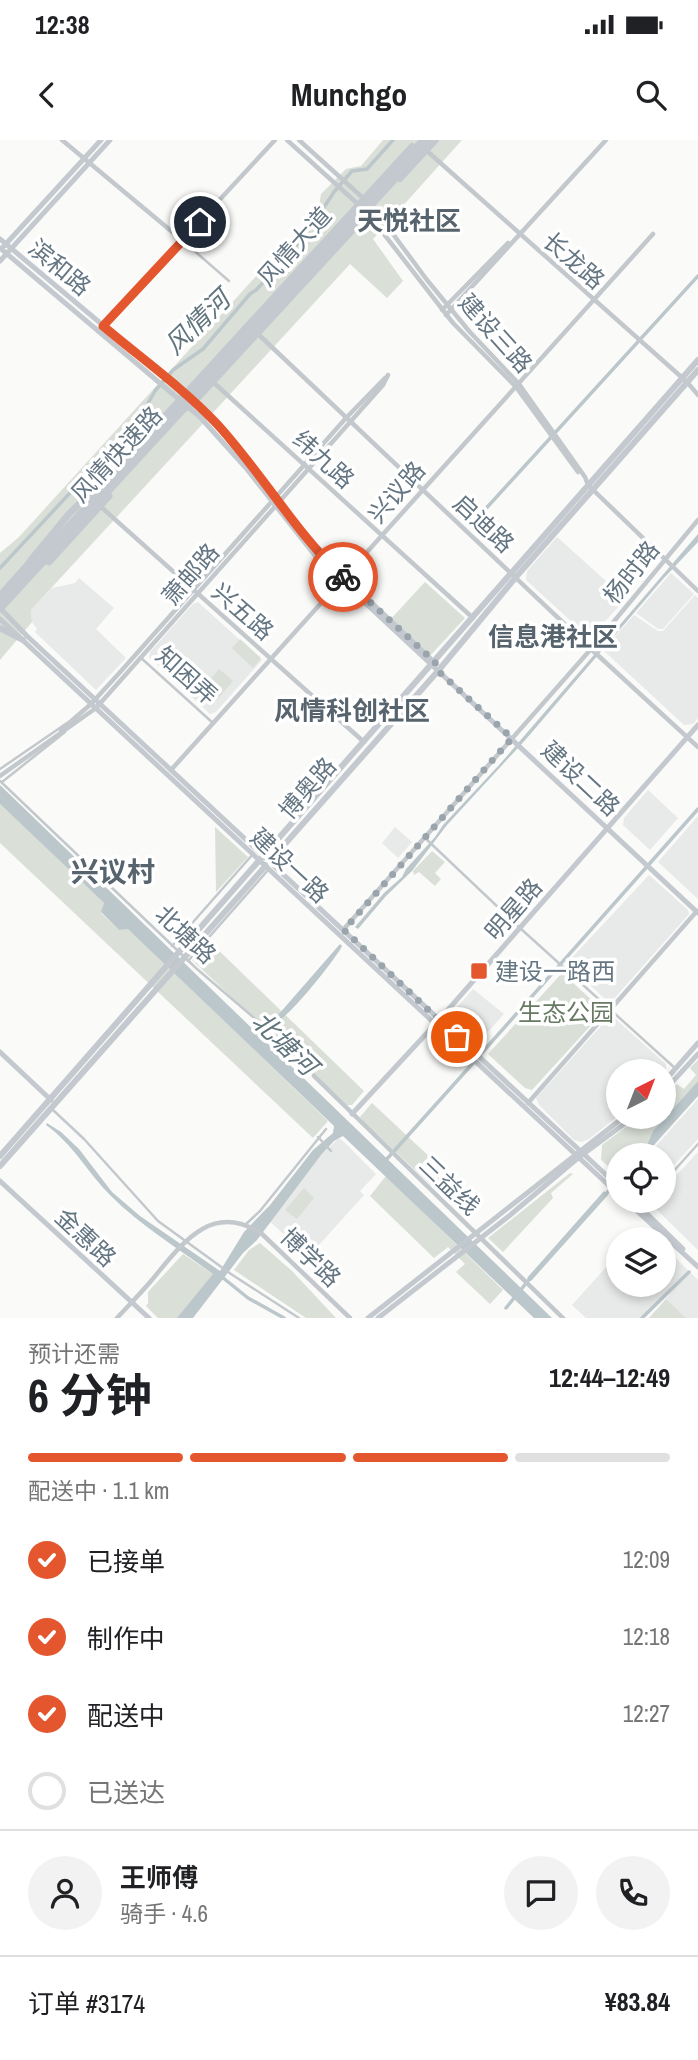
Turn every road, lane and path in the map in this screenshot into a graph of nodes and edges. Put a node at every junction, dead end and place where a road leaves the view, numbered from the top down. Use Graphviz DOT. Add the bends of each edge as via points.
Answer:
graph roads {
  1 [pos="62,140"];
  2 [pos="102,140"];
  3 [pos="110,140"];
  4 [pos="275,140"];
  5 [pos="287,140"];
  6 [pos="299,140"];
  7 [pos="434,140"];
  8 [pos="442,140"];
  9 [pos="604,140"];
  10 [pos="423,145"];
  11 [pos="87,160"];
  12 [pos="361,202"];
  13 [pos="371,210"];
  14 [pos="519,234"];
  15 [pos="653,234"];
  16 [pos="0,239"];
  17 [pos="183,241"];
  18 [pos="4,249"];
  19 [pos="0,261"];
  20 [pos="229,281"];
  21 [pos="593,300"];
  22 [pos="449,307"];
  23 [pos="444,313"];
  24 [pos="101,329"];
  25 [pos="258,334"];
  26 [pos="698,360"];
  27 [pos="698,370"];
  28 [pos="388,375"];
  29 [pos="685,380"];
  30 [pos="213,382"];
  31 [pos="517,386"];
  32 [pos="698,395"];
  33 [pos="182,397"];
  34 [pos="192,405"];
  35 [pos="348,419"];
  36 [pos="148,439"];
  37 [pos="306,466"];
  38 [pos="125,473"];
  39 [pos="590,488"];
  40 [pos="422,489"];
  41 [pos="274,502"];
  42 [pos="99,506"];
  43 [pos="698,520"];
  44 [pos="382,535"];
  45 [pos="32,559"];
  46 [pos="664,559"];
  47 [pos="514,575"];
  48 [pos="33,577"];
  49 [pos="343,580"];
  50 [pos="698,591"];
  51 [pos="195,592"];
  52 [pos="0,595"];
  53 [pos="0,601"];
  54 [pos="1,610"];
  55 [pos="473,618"];
  56 [pos="0,619"];
  57 [pos="0,628"];
  58 [pos="23,640"];
  59 [pos="592,650"];
  60 [pos="139,655"];
  61 [pos="271,658"];
  62 [pos="435,666"];
  63 [pos="95,704"];
  64 [pos="69,721"];
  65 [pos="213,723"];
  66 [pos="698,725"];
  67 [pos="72,727"];
  68 [pos="60,732"];
  69 [pos="687,737"];
  70 [pos="364,742"];
  71 [pos="516,742"];
  72 [pos="698,747"];
  73 [pos="0,769"];
  74 [pos="169,772"];
  75 [pos="1,780"];
  76 [pos="608,828"];
  77 [pos="426,839"];
  78 [pos="253,854"];
  79 [pos="265,862"];
  80 [pos="698,912"];
  81 [pos="520,928"];
  82 [pos="344,930"];
  83 [pos="172,946"];
  84 [pos="188,961"];
  85 [pos="612,1010"];
  86 [pos="437,1022"];
  87 [pos="698,1042"];
  88 [pos="0,1052"];
  89 [pos="698,1054"];
  90 [pos="666,1059"];
  91 [pos="480,1063"];
  92 [pos="676,1068"];
  93 [pos="681,1073"];
  94 [pos="314,1076"];
  95 [pos="676,1078"];
  96 [pos="52,1103"];
  97 [pos="528,1103"];
  98 [pos="352,1114"];
  99 [pos="38,1117"];
  100 [pos="326,1129"];
  101 [pos="609,1129"];
  102 [pos="616,1129"];
  103 [pos="319,1139"];
  104 [pos="698,1144"];
  105 [pos="330,1150"];
  106 [pos="579,1154"];
  107 [pos="0,1156"];
  108 [pos="0,1166"];
  109 [pos="676,1168"];
  110 [pos="606,1179"];
  111 [pos="0,1181"];
  112 [pos="640,1213"];
  113 [pos="645,1213"];
  114 [pos="246,1225"];
  115 [pos="185,1242"];
  116 [pos="698,1265"];
  117 [pos="413,1287"];
  118 [pos="132,1302"];
  119 [pos="117,1318"];
  120 [pos="149,1318"];
  121 [pos="299,1318"];
  122 [pos="350,1318"];
  123 [pos="368,1318"];
  124 [pos="378,1318"];
  125 [pos="563,1318"];
  1 -- 11 [label="street"];
  2 -- 11 [label="main road"];
  3 -- 11 [label="main road"];
  4 -- 17 [label="street"];
  5 -- 12 [label="street"];
  6 -- 12 [label="street" via="345,181"];
  7 -- 10 [label="highway"];
  8 -- 10 [label="main road"];
  9 -- 14 [label="street"];
  10 -- 12 [label="main road, 风情大道"];
  10 -- 13 [label="main road, 风情大道"];
  10 -- 14 [label="street, 长龙路"];
  10 -- 36 [label="highway, 风情快速路"];
  10 -- 38 [label="highway, 风情快速路"];
  11 -- 17 [label="street"];
  11 -- 18 [label="main road"];
  12 -- 13 [label="street"];
  12 -- 33 [label="main road, 风情大道"];
  13 -- 22 [label="street, 建设三路"];
  13 -- 23 [label="street, 建设三路"];
  13 -- 25 [label="main road, 风情大道"];
  14 -- 21 [label="street, 长龙路"];
  14 -- 22 [label="street"];
  15 -- 21 [label="street, 兴议路"];
  16 -- 18 [label="main road, 滨和路"];
  17 -- 20 [label="street"];
  17 -- 24 [label="street"];
  18 -- 19 [label="main road"];
  18 -- 24 [label="main road, 滨和路"];
  21 -- 29 [label="street, 长龙路"];
  21 -- 31 [label="street, 兴议路"];
  22 -- 23 [label="street"];
  22 -- 31 [label="street, 建设三路"];
  23 -- 31 [label="street, 建设三路"];
  24 -- 33 [label="main road, 滨和路" via="163,376"];
  24 -- 33 [label="main road, 滨和路" via="165,388"];
  25 -- 30 [label="main road, 风情大道"];
  25 -- 35 [label="street, 启迪路"];
  26 -- 29 [label="main road, 博奥路"];
  27 -- 29 [label="main road, 博奥路"];
  28 -- 35 [label="street"];
  29 -- 32 [label="street, 长龙路"];
  29 -- 39 [label="main road, 博奥路"];
  30 -- 34 [label="main road, 风情大道"];
  30 -- 37 [label="street, 纬九路"];
  31 -- 39 [label="street, 建设三路"];
  31 -- 40 [label="street, 兴议路"];
  33 -- 34 [label="main road, 滨和路"];
  33 -- 45 [label="main road, 风情大道"];
  34 -- 41 [label="main road, 建设二路"];
  34 -- 42 [label="main road, 风情大道"];
  35 -- 37 [label="street"];
  35 -- 40 [label="street, 启迪路"];
  36 -- 45 [label="highway" via="115,466"];
  36 -- 53 [label="highway, 风情快速路"];
  37 -- 41 [label="street"];
  37 -- 44 [label="street, 纬九路"];
  38 -- 48 [label="highway" via="102,505"];
  38 -- 54 [label="highway, 风情快速路"];
  39 -- 46 [label="street, 建设三路"];
  39 -- 47 [label="main road, 博奥路"];
  40 -- 44 [label="street, 兴议路"];
  40 -- 47 [label="street, 启迪路"];
  41 -- 49 [label="main road, 建设二路"];
  41 -- 51 [label="street"];
  42 -- 48 [label="main road, 风情大道"];
  42 -- 51 [label="street, 兴五路"];
  43 -- 46 [label="street, 杨时路"];
  44 -- 49 [label="street, 兴议路"];
  44 -- 55 [label="street, 纬九路"];
  45 -- 52 [label="main road, 风情大道"];
  46 -- 50 [label="street, 建设三路"];
  46 -- 59 [label="street, 杨时路"];
  47 -- 55 [label="main road, 博奥路"];
  47 -- 59 [label="street, 启迪路"];
  47 -- 62 [label="main road, 博奥路"];
  48 -- 54 [label="main road, 风情大道"];
  49 -- 61 [label="street, 兴议路"];
  49 -- 62 [label="main road, 建设二路"];
  51 -- 60 [label="street"];
  51 -- 61 [label="street, 兴五路"];
  54 -- 63 [label="main road, 建设一路"];
  55 -- 62 [label="main road, 博奥路"];
  56 -- 58 [label="main road, 建设一路"];
  57 -- 58 [label="main road"];
  58 -- 63 [label="main road, 建设一路"];
  59 -- 69 [label="street, 启迪路"];
  59 -- 71 [label="street, 杨时路"];
  60 -- 63 [label="street"];
  60 -- 65 [label="street, 知困弄"];
  61 -- 65 [label="street, 兴议路"];
  61 -- 70 [label="street, 兴五路"];
  62 -- 70 [label="main road, 博奥路"];
  62 -- 71 [label="main road, 建设二路"];
  62 -- 79 [label="main road, 博奥路"];
  63 -- 64 [label="street"];
  63 -- 67 [label="street"];
  63 -- 74 [label="main road, 建设一路"];
  64 -- 68 [label="street"];
  64 -- 73 [label="street"];
  65 -- 74 [label="street, 兴议路"];
  66 -- 69 [label="main road, 明星路"];
  67 -- 68 [label="street"];
  67 -- 75 [label="street"];
  68 -- 75 [label="street"];
  69 -- 72 [label="street, 启迪路"];
  69 -- 76 [label="main road, 明星路"];
  70 -- 79 [label="main road, 博奥路"];
  71 -- 76 [label="main road, 建设二路"];
  71 -- 77 [label="street, 杨时路"];
  74 -- 78 [label="main road, 建设一路"];
  74 -- 79 [label="main road, 建设一路"];
  75 -- 83 [label="street, 北塘路"];
  76 -- 80 [label="main road, 建设二路"];
  76 -- 81 [label="main road, 明星路"];
  77 -- 81 [label="street"];
  77 -- 82 [label="street, 杨时路"];
  78 -- 79 [label="main road, 建设一路"];
  78 -- 83 [label="street"];
  79 -- 82 [label="main road, 建设一路"];
  79 -- 84 [label="street"];
  79 -- 86 [label="main road, 建设一路"];
  79 -- 96 [label="main road, 博奥路"];
  80 -- 85 [label="street"];
  81 -- 85 [label="street"];
  81 -- 86 [label="main road, 明星路"];
  82 -- 86 [label="main road, 建设一路"];
  83 -- 84 [label="street, 北塘路"];
  84 -- 94 [label="street, 北塘路"];
  85 -- 90 [label="street"];
  85 -- 97 [label="street"];
  86 -- 91 [label="main road, 建设一路"];
  86 -- 98 [label="main road, 明星路"];
  87 -- 92 [label="main road"];
  88 -- 96 [label="main road"];
  89 -- 93 [label="main road"];
  91 -- 97 [label="main road, 建设一路"];
  91 -- 106 [label="main road, 建设一路"];
  92 -- 93 [label="street"];
  93 -- 95 [label="main road"];
  94 -- 98 [label="street, 三益线"];
  96 -- 99 [label="main road, 博奥路"];
  96 -- 115 [label="street" via="158,1222"];
  97 -- 106 [label="main road, 建设一路"];
  98 -- 125 [label="street, 三益线"];
  99 -- 107 [label="main road, 博奥路"];
  99 -- 108 [label="main road, 博奥路"];
  100 -- 103 [label="street"];
  101 -- 106 [label="main road"];
  102 -- 106 [label="main road"];
  103 -- 105 [label="street"];
  103 -- 114 [label="street"];
  104 -- 109 [label="street"];
  106 -- 110 [label="main road, 建设一路"];
  106 -- 117 [label="main road"];
  111 -- 118 [label="main road, 金惠路"];
  112 -- 116 [label="main road"];
  113 -- 116 [label="main road"];
  114 -- 115 [label="street" via="214,1223"];
  114 -- 122 [label="street, 博学路" via="262,1234"];
  115 -- 118 [label="street"];
  115 -- 121 [label="street"];
  117 -- 123 [label="main road"];
  117 -- 124 [label="main road"];
  118 -- 119 [label="street"];
  118 -- 120 [label="main road, 金惠路"];
}
